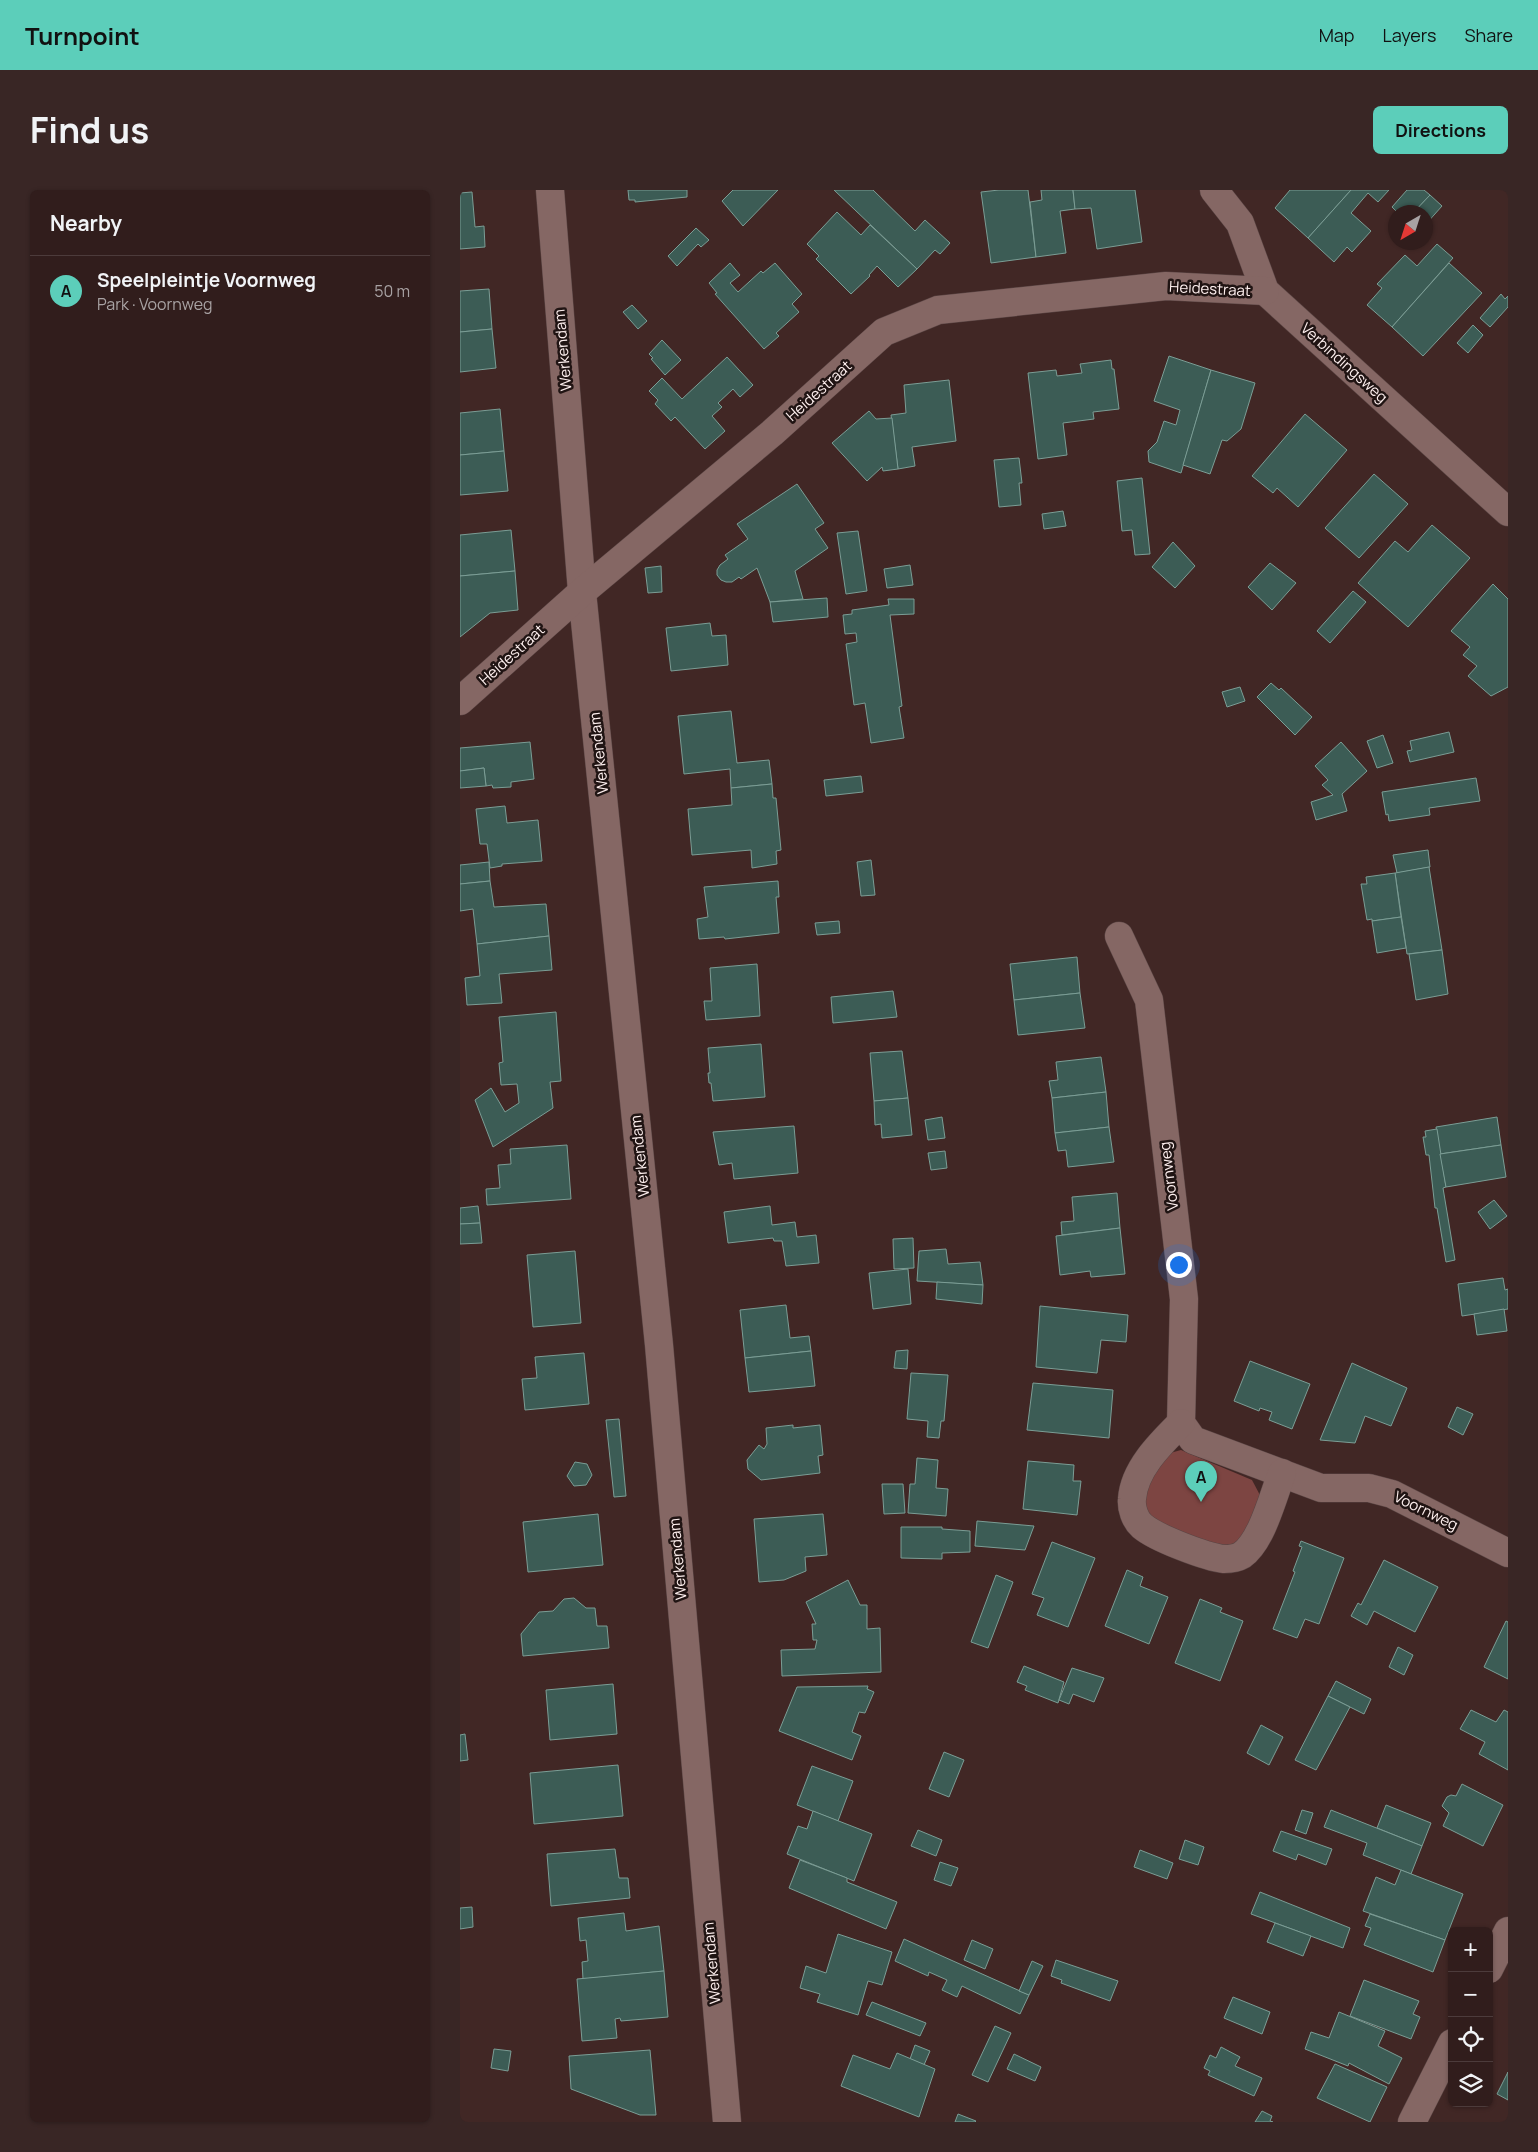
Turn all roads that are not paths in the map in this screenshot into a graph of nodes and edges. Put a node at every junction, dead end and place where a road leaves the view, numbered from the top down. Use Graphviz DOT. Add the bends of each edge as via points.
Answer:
graph roads {
  1 [pos="550,190"];
  2 [pos="1214,190"];
  3 [pos="1264,292"];
  4 [pos="1508,512"];
  5 [pos="582,592"];
  6 [pos="460,701"];
  7 [pos="1120,936"];
  8 [pos="1181,1423"];
  9 [pos="1282,1473"];
  10 [pos="1508,1553"];
  11 [pos="1508,1931"];
  12 [pos="1493,1960"];
  13 [pos="1448,2051"];
  14 [pos="727,2122"];
  15 [pos="1412,2122"];
  1 -- 5 [label="street, Werkendam"];
  2 -- 3 [label="street, Verbindingsweg" via="1240,223"];
  3 -- 4 [label="street, Verbindingsweg"];
  3 -- 5 [label="street, Heidestraat" via="1166,286 938,310 884,332 772,433"];
  5 -- 6 [label="street, Heidestraat"];
  5 -- 14 [label="street, Werkendam" via="659,1345"];
  7 -- 8 [label="street, Voornweg" via="1149,1000 1184,1299"];
  8 -- 9 [label="street, Voornweg" via="1193,1440"];
  8 -- 9 [label="street" via="1152,1453 1134,1486 1134,1513 1141,1525 1154,1534 1212,1557 1241,1556 1252,1546"];
  9 -- 10 [label="street, Voornweg" via="1320,1488 1369,1488 1392,1494"];
  11 -- 12 [label="street"];
  13 -- 15 [label="street"];
}
